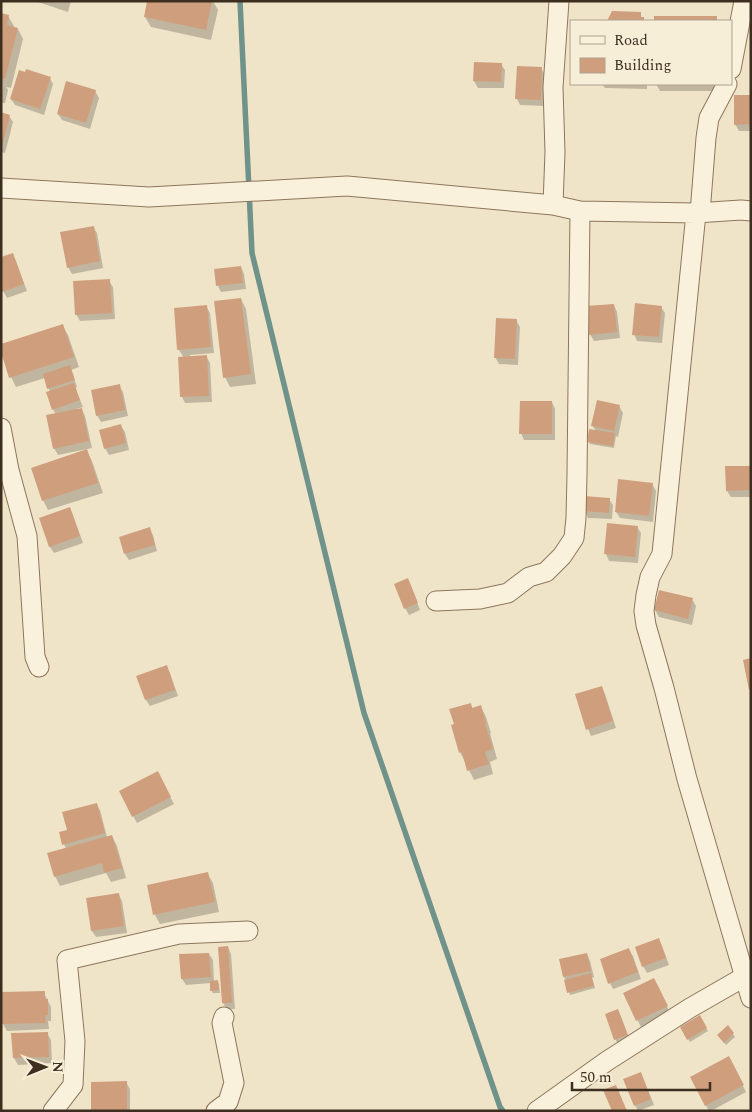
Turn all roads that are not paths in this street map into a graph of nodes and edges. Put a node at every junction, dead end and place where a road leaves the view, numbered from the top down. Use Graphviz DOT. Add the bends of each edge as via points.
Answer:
graph roads {
  1 [pos="558,1"];
  2 [pos="744,1"];
  3 [pos="732,64"];
  4 [pos="726,85"];
  5 [pos="1,188"];
  6 [pos="553,205"];
  7 [pos="580,211"];
  8 [pos="751,211"];
  9 [pos="698,213"];
  10 [pos="1,428"];
  11 [pos="436,601"];
  12 [pos="39,667"];
  13 [pos="248,932"];
  14 [pos="748,978"];
  15 [pos="751,998"];
  16 [pos="224,1017"];
  17 [pos="52,1111"];
  18 [pos="216,1111"];
  19 [pos="537,1111"];
  1 -- 6 [label="street"];
  2 -- 3 [label="street"];
  4 -- 9 [label="street" via="708,118"];
  5 -- 6 [label="street" via="149,197 347,186"];
  6 -- 7 [label="street"];
  7 -- 9 [label="street"];
  7 -- 11 [label="street" via="574,538 546,572 529,577 508,593 480,599"];
  8 -- 9 [label="street"];
  9 -- 14 [label="street" via="662,554 650,577 644,611 687,779"];
  10 -- 12 [label="street" via="27,536 35,657"];
  13 -- 17 [label="street" via="180,934 68,960 75,1041 73,1085"];
  14 -- 15 [label="street"];
  14 -- 19 [label="street" via="690,1008"];
  16 -- 18 [label="street" via="222,1023 234,1083 228,1102"];
}
